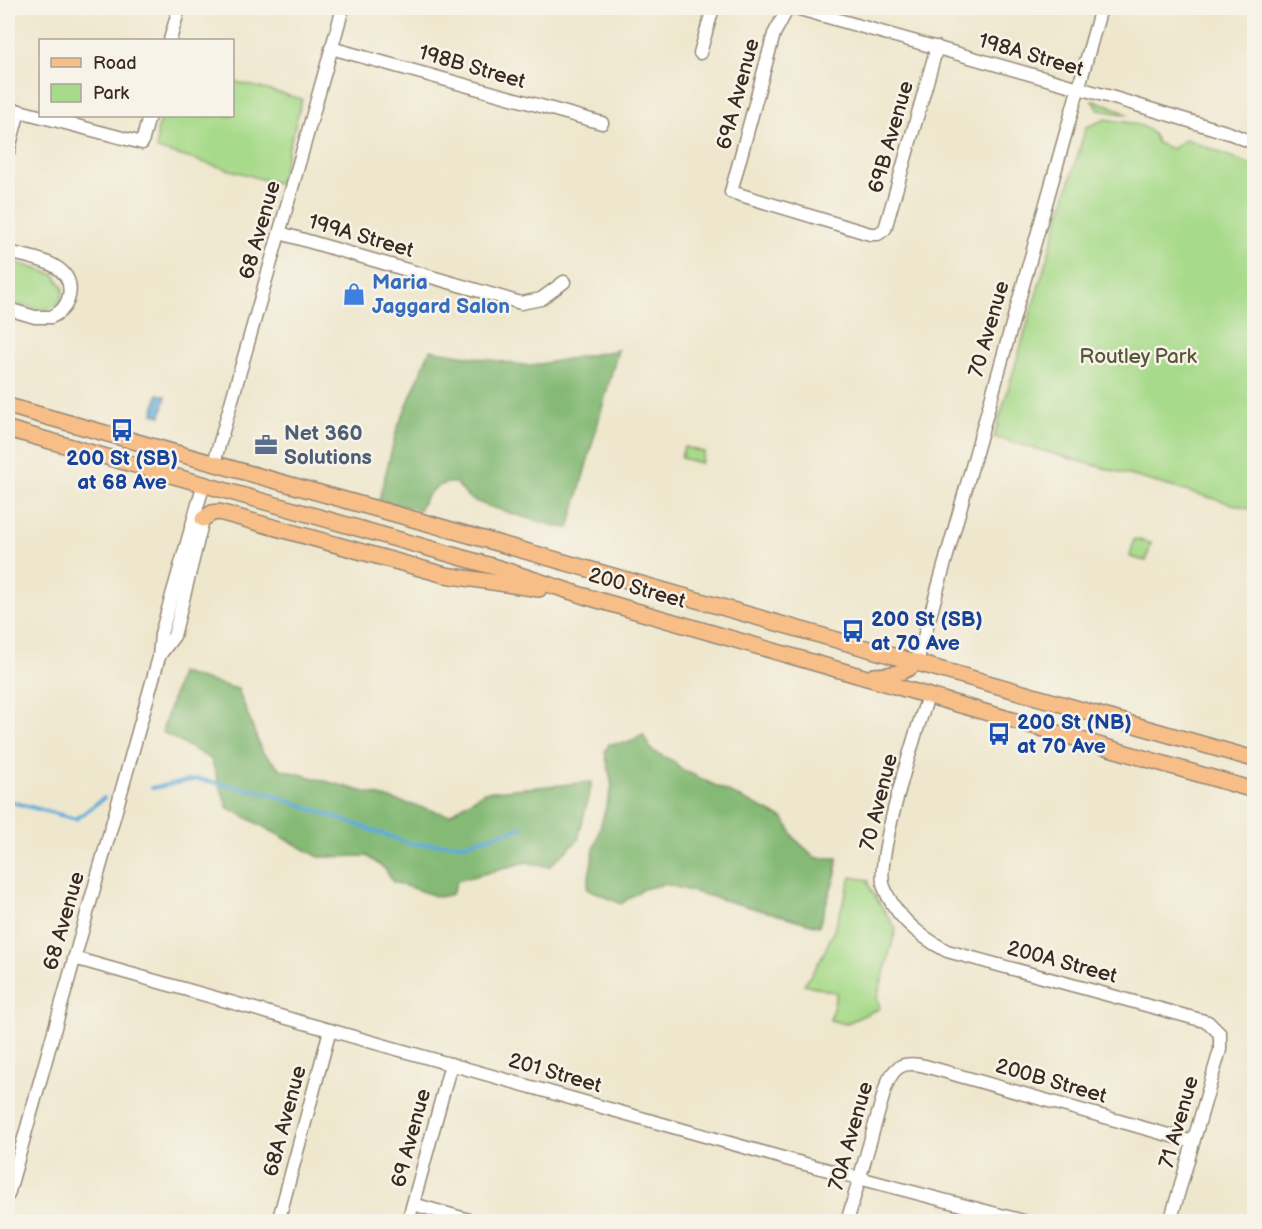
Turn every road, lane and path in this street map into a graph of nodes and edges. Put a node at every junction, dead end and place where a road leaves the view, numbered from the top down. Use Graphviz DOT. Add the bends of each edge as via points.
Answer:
graph roads {
  1 [pos="179,8"];
  2 [pos="343,8"];
  3 [pos="713,8"];
  4 [pos="788,8"];
  5 [pos="796,8"];
  6 [pos="1101,8"];
  7 [pos="170,39"];
  8 [pos="937,47"];
  9 [pos="331,48"];
  10 [pos="700,53"];
  11 [pos="1078,88"];
  12 [pos="13,109"];
  13 [pos="39,116"];
  14 [pos="43,117"];
  15 [pos="149,117"];
  16 [pos="602,123"];
  17 [pos="1254,143"];
  18 [pos="8,153"];
  19 [pos="280,233"];
  20 [pos="878,234"];
  21 [pos="8,252"];
  22 [pos="564,282"];
  23 [pos="8,309"];
  24 [pos="8,406"];
  25 [pos="8,429"];
  26 [pos="214,464"];
  27 [pos="204,483"];
  28 [pos="203,519"];
  29 [pos="584,596"];
  30 [pos="159,657"];
  31 [pos="917,662"];
  32 [pos="862,676"];
  33 [pos="928,696"];
  34 [pos="1254,759"];
  35 [pos="1254,790"];
  36 [pos="901,914"];
  37 [pos="74,958"];
  38 [pos="330,1030"];
  39 [pos="1220,1034"];
  40 [pos="451,1064"];
  41 [pos="899,1066"];
  42 [pos="1193,1142"];
  43 [pos="859,1176"];
  44 [pos="8,1195"];
  45 [pos="413,1204"];
  46 [pos="278,1221"];
  47 [pos="408,1221"];
  48 [pos="476,1221"];
  49 [pos="847,1221"];
  50 [pos="1027,1221"];
  51 [pos="1170,1221"];
  1 -- 7 [label="street"];
  2 -- 9 [label="street, 68 Avenue"];
  3 -- 10 [label="street"];
  4 -- 20 [label="street, 69A Avenue" via="774,34 732,192"];
  5 -- 8 [label="street, 198A Street"];
  6 -- 11 [label="street, 70 Avenue"];
  8 -- 11 [label="street, 198A Street"];
  8 -- 20 [label="street, 69B Avenue" via="885,229"];
  9 -- 16 [label="street, 198B Street"];
  9 -- 19 [label="street, 68 Avenue"];
  11 -- 17 [label="street, 198A Street"];
  11 -- 31 [label="street, 70 Avenue"];
  12 -- 13 [label="street"];
  12 -- 18 [label="street"];
  14 -- 15 [label="street" via="142,143"];
  19 -- 22 [label="street, 199A Street" via="521,303 541,299"];
  19 -- 26 [label="street, 68 Avenue"];
  21 -- 23 [label="street" via="57,267 67,277 70,291 66,304 51,317"];
  24 -- 26 [label="main road, 200 Street"];
  25 -- 27 [label="main road, 200 Street"];
  26 -- 31 [label="main road, 200 Street"];
  27 -- 29 [label="main road, 200 Street"];
  27 -- 30 [label="street, 68 Avenue" via="161,634"];
  28 -- 29 [label="main road" via="219,512 445,575"];
  28 -- 30 [label="street, 68 Avenue" via="174,636"];
  29 -- 32 [label="main road, 200 Street"];
  30 -- 37 [label="street, 68 Avenue"];
  31 -- 32 [label="main road" via="892,675"];
  31 -- 34 [label="main road, 200 Street"];
  32 -- 33 [label="main road, 200 Street"];
  33 -- 35 [label="main road, 200 Street"];
  33 -- 36 [label="street, 70 Avenue" via="884,849 883,886"];
  36 -- 39 [label="street, 200A Street" via="922,938 947,951 1208,1022"];
  37 -- 38 [label="street, 201 Street"];
  37 -- 44 [label="street, 68 Avenue"];
  38 -- 40 [label="street, 201 Street"];
  38 -- 46 [label="street, 68A Avenue"];
  39 -- 42 [label="street, 71 Avenue" via="1220,1050"];
  40 -- 43 [label="street, 201 Street" via="771,1155"];
  40 -- 45 [label="street, 69 Avenue"];
  41 -- 42 [label="street, 200B Street" via="925,1066"];
  41 -- 43 [label="street, 70A Avenue" via="886,1086"];
  42 -- 51 [label="street, 71 Avenue"];
  43 -- 49 [label="street, 70A Avenue"];
  43 -- 50 [label="street, 201 Street"];
  45 -- 47 [label="street, 69 Avenue"];
  45 -- 48 [label="street"];
}
